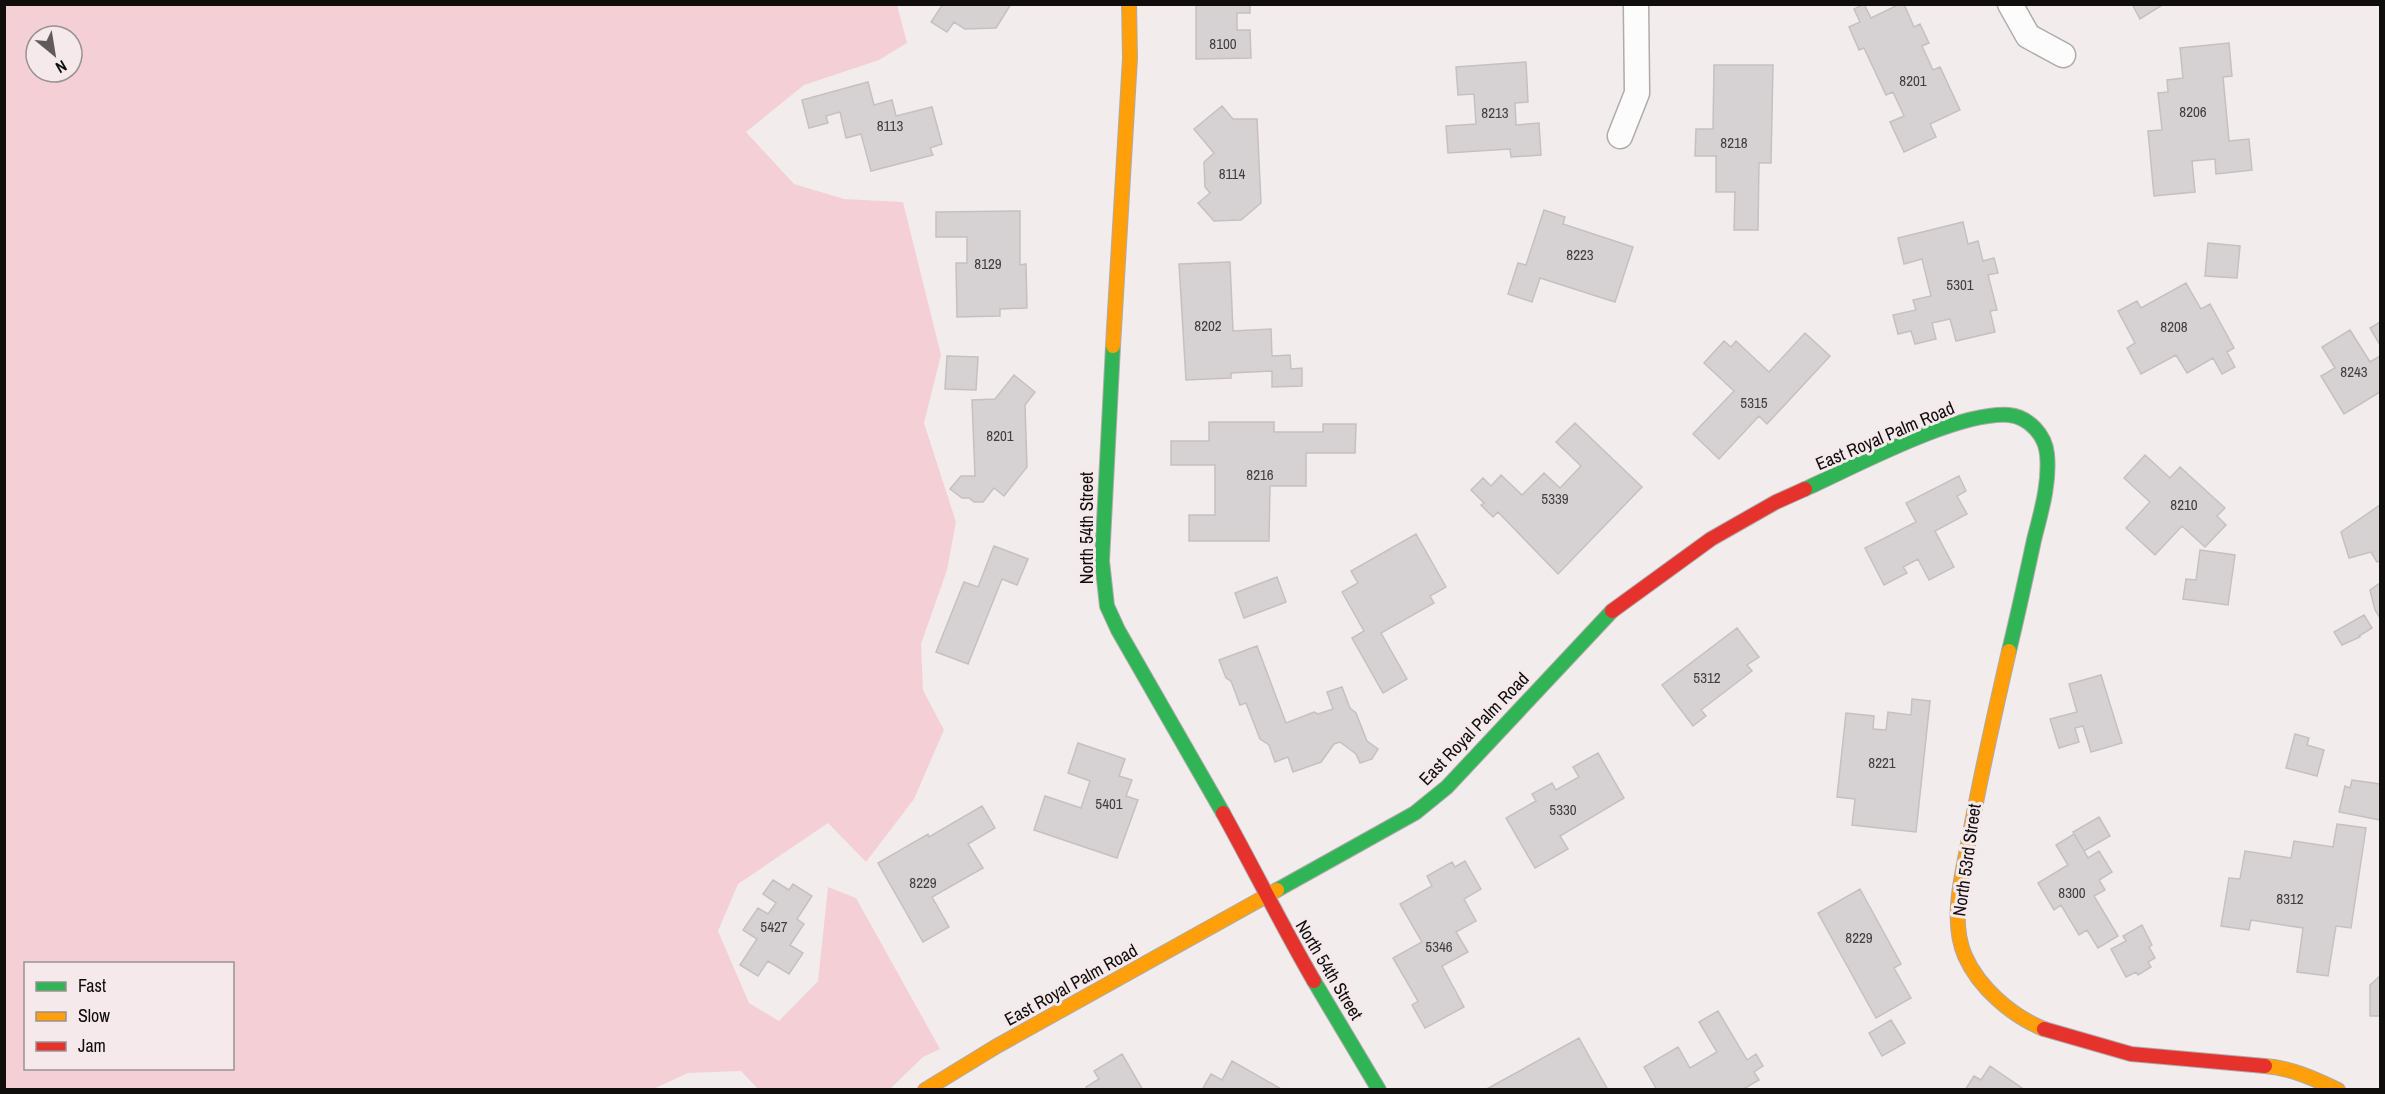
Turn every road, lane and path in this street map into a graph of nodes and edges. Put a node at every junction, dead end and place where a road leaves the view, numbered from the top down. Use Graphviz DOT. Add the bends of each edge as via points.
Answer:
graph roads {
  1 [pos="1130,4"];
  2 [pos="1636,4"];
  3 [pos="2010,4"];
  4 [pos="2062,55"];
  5 [pos="1620,136"];
  6 [pos="2039,433"];
  7 [pos="1267,895"];
  8 [pos="925,1089"];
  9 [pos="1379,1089"];
  10 [pos="2338,1089"];
  1 -- 7 [label="street, North 54th Street" via="1102,530 1107,606"];
  2 -- 5 [label="street" via="1637,93"];
  3 -- 4 [label="street" via="2028,36"];
  6 -- 7 [label="street, East Royal Palm Road" via="2031,423 2010,415 1975,418 1925,435 1776,502 1711,538 1618,605 1439,794 1415,813"];
  6 -- 10 [label="street, North 53rd Street" via="2047,452 2047,484 1978,789 1960,891 1958,927 1965,956 2004,1006 2031,1024 2056,1034 2131,1054 2279,1067"];
  7 -- 8 [label="street, East Royal Palm Road"];
  7 -- 9 [label="street, North 54th Street"];
}
